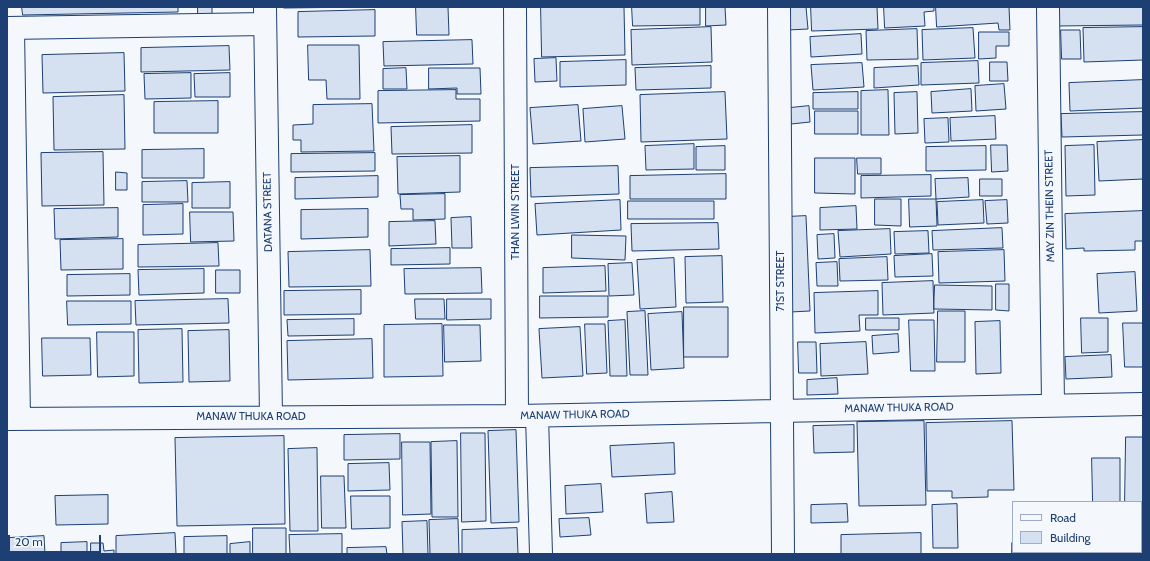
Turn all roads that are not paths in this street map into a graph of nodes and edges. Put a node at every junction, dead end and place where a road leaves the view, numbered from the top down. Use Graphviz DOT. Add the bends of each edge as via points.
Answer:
graph roads {
  1 [pos="515,7"];
  2 [pos="779,7"];
  3 [pos="1048,7"];
  4 [pos="265,16"];
  5 [pos="10,28"];
  6 [pos="1143,404"];
  7 [pos="1053,405"];
  8 [pos="781,410"];
  9 [pos="527,416"];
  10 [pos="271,417"];
  11 [pos="13,419"];
  12 [pos="541,554"];
  13 [pos="783,554"];
  1 -- 9 [label="street, THAN LWIN STREET"];
  2 -- 8 [label="street, 71ST STREET"];
  3 -- 7 [label="street, MAY ZIN THEIN STREET"];
  4 -- 5 [label="street"];
  4 -- 10 [label="street, DATANA STREET"];
  5 -- 11 [label="street"];
  6 -- 7 [label="street, MANAW THUKA ROAD"];
  7 -- 8 [label="street, MANAW THUKA ROAD"];
  8 -- 9 [label="street, MANAW THUKA ROAD"];
  8 -- 13 [label="street, 71ST STREET"];
  9 -- 10 [label="street, MANAW THUKA ROAD"];
  9 -- 12 [label="street, THAN LWIN STREET"];
  10 -- 11 [label="street, MANAW THUKA ROAD"];
}
